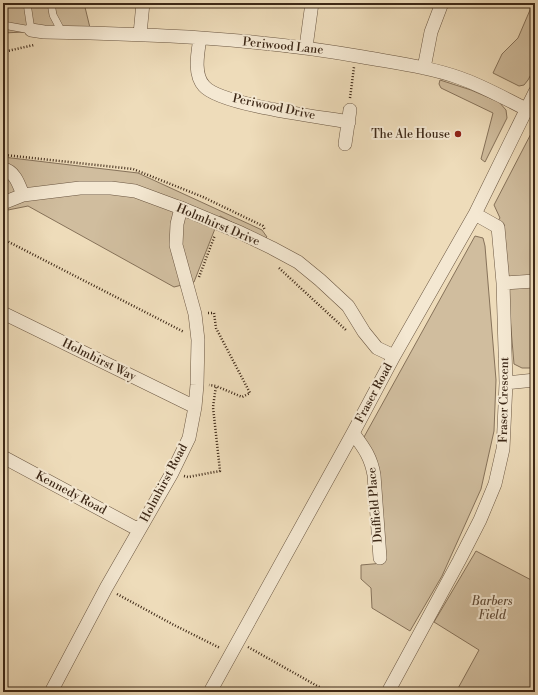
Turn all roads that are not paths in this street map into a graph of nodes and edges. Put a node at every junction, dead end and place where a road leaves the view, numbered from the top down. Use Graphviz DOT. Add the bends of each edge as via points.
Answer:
graph roads {
  1 [pos="28,3"];
  2 [pos="50,3"];
  3 [pos="143,3"];
  4 [pos="312,3"];
  5 [pos="442,3"];
  6 [pos="3,25"];
  7 [pos="30,30"];
  8 [pos="62,32"];
  9 [pos="140,34"];
  10 [pos="200,38"];
  11 [pos="306,47"];
  12 [pos="424,68"];
  13 [pos="535,92"];
  14 [pos="526,109"];
  15 [pos="345,144"];
  16 [pos="3,169"];
  17 [pos="23,195"];
  18 [pos="3,203"];
  19 [pos="181,208"];
  20 [pos="475,214"];
  21 [pos="535,281"];
  22 [pos="504,283"];
  23 [pos="3,312"];
  24 [pos="394,356"];
  25 [pos="535,380"];
  26 [pos="506,383"];
  27 [pos="195,407"];
  28 [pos="352,433"];
  29 [pos="3,458"];
  30 [pos="138,530"];
  31 [pos="380,558"];
  32 [pos="51,692"];
  33 [pos="210,692"];
  34 [pos="388,692"];
  1 -- 7 [label="lane"];
  2 -- 8 [label="lane"];
  3 -- 9 [label="street"];
  4 -- 11 [label="street"];
  5 -- 12 [label="street" via="431,32"];
  6 -- 7 [label="lane"];
  7 -- 8 [label="street, Periwood Lane"];
  8 -- 9 [label="street, Periwood Lane"];
  9 -- 10 [label="street, Periwood Lane"];
  10 -- 11 [label="street, Periwood Lane"];
  10 -- 15 [label="street, Periwood Drive" via="198,67 199,78 204,87 220,96 259,106 350,116"];
  11 -- 12 [label="street, Periwood Lane"];
  12 -- 14 [label="street, Periwood Lane" via="460,78"];
  13 -- 14 [label="street, Fraser Road"];
  14 -- 20 [label="street, Fraser Road"];
  16 -- 17 [label="street" via="8,170 18,180"];
  17 -- 18 [label="street, Holmhirst Drive"];
  17 -- 19 [label="street, Holmhirst Drive" via="80,188 110,188 135,191"];
  19 -- 24 [label="street, Holmhirst Drive" via="298,262 348,306 377,348"];
  19 -- 27 [label="street, Holmhirst Road" via="176,245 195,314 198,340"];
  20 -- 22 [label="street, Fraser Crescent" via="498,227"];
  20 -- 24 [label="street, Fraser Road"];
  21 -- 22 [label="street"];
  22 -- 26 [label="street, Fraser Crescent"];
  23 -- 27 [label="street, Holmhirst Way"];
  24 -- 28 [label="street, Fraser Road"];
  25 -- 26 [label="street"];
  26 -- 34 [label="street, Fraser Crescent" via="503,449 494,484 463,554"];
  27 -- 30 [label="street, Holmhirst Road" via="189,438 172,473"];
  28 -- 31 [label="street, Duffield Place" via="366,450 372,463"];
  28 -- 33 [label="street, Fraser Road"];
  29 -- 30 [label="street, Kennedy Road"];
  30 -- 32 [label="street, Holmhirst Road"];
}
